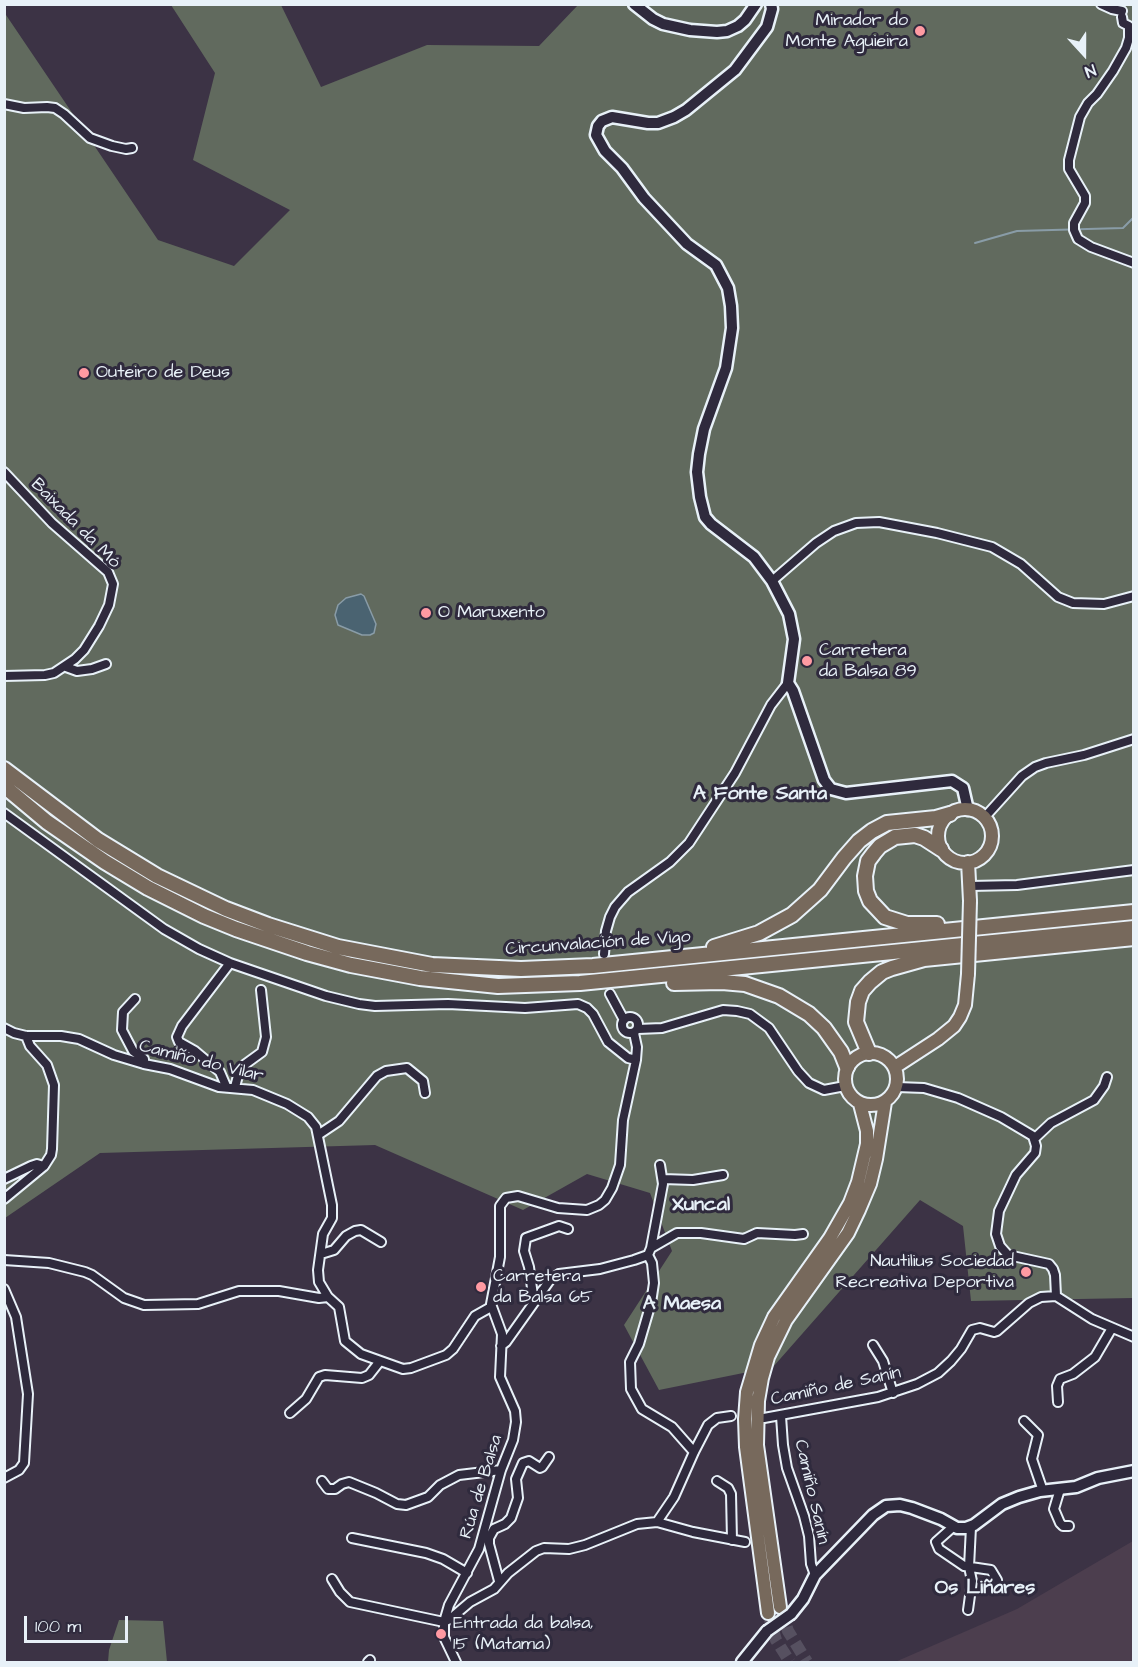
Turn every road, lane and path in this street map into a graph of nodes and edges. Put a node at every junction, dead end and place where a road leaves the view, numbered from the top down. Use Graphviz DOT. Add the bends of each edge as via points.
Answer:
graph roads {
  1 [pos="634,4"];
  2 [pos="756,4"];
  3 [pos="771,4"];
  4 [pos="1101,4"];
  5 [pos="4,104"];
  6 [pos="132,148"];
  7 [pos="1134,263"];
  8 [pos="4,472"];
  9 [pos="772,581"];
  10 [pos="1134,596"];
  11 [pos="106,664"];
  12 [pos="66,667"];
  13 [pos="4,676"];
  14 [pos="788,683"];
  15 [pos="1134,739"];
  16 [pos="4,769"];
  17 [pos="4,786"];
  18 [pos="968,810"];
  19 [pos="4,813"];
  20 [pos="950,814"];
  21 [pos="984,818"];
  22 [pos="941,849"];
  23 [pos="968,862"];
  24 [pos="1134,870"];
  25 [pos="970,885"];
  26 [pos="1134,912"];
  27 [pos="1052,920"];
  28 [pos="1134,928"];
  29 [pos="1134,938"];
  30 [pos="604,954"];
  31 [pos="688,957"];
  32 [pos="230,963"];
  33 [pos="559,985"];
  34 [pos="261,990"];
  35 [pos="610,994"];
  36 [pos="135,999"];
  37 [pos="624,1020"];
  38 [pos="4,1028"];
  39 [pos="636,1031"];
  40 [pos="26,1036"];
  41 [pos="868,1053"];
  42 [pos="636,1060"];
  43 [pos="144,1064"];
  44 [pos="848,1067"];
  45 [pos="895,1067"];
  46 [pos="1107,1077"];
  47 [pos="226,1086"];
  48 [pos="845,1086"];
  49 [pos="235,1087"];
  50 [pos="897,1087"];
  51 [pos="425,1093"];
  52 [pos="885,1102"];
  53 [pos="860,1104"];
  54 [pos="318,1136"];
  55 [pos="1034,1139"];
  56 [pos="44,1166"];
  57 [pos="660,1166"];
  58 [pos="723,1175"];
  59 [pos="4,1179"];
  60 [pos="663,1179"];
  61 [pos="4,1198"];
  62 [pos="568,1229"];
  63 [pos="803,1234"];
  64 [pos="381,1242"];
  65 [pos="650,1251"];
  66 [pos="321,1254"];
  67 [pos="4,1260"];
  68 [pos="4,1289"];
  69 [pos="1056,1296"];
  70 [pos="328,1297"];
  71 [pos="534,1302"];
  72 [pos="492,1307"];
  73 [pos="1112,1328"];
  74 [pos="1133,1336"];
  75 [pos="873,1345"];
  76 [pos="501,1346"];
  77 [pos="380,1362"];
  78 [pos="893,1393"];
  79 [pos="1058,1402"];
  80 [pos="290,1413"];
  81 [pos="731,1416"];
  82 [pos="781,1416"];
  83 [pos="765,1418"];
  84 [pos="1024,1421"];
  85 [pos="694,1452"];
  86 [pos="549,1457"];
  87 [pos="501,1470"];
  88 [pos="1134,1471"];
  89 [pos="4,1478"];
  90 [pos="322,1480"];
  91 [pos="717,1481"];
  92 [pos="1060,1490"];
  93 [pos="1042,1491"];
  94 [pos="657,1522"];
  95 [pos="497,1526"];
  96 [pos="954,1526"];
  97 [pos="1069,1526"];
  98 [pos="971,1527"];
  99 [pos="484,1532"];
  100 [pos="352,1538"];
  101 [pos="732,1540"];
  102 [pos="745,1542"];
  103 [pos="969,1567"];
  104 [pos="467,1573"];
  105 [pos="815,1575"];
  106 [pos="332,1579"];
  107 [pos="997,1580"];
  108 [pos="499,1581"];
  109 [pos="968,1610"];
  110 [pos="785,1611"];
  111 [pos="768,1613"];
  112 [pos="444,1622"];
  113 [pos="456,1662"];
  114 [pos="741,1662"];
  1 -- 2 [label="street" via="663,24 717,32 738,26"];
  3 -- 9 [label="street" via="767,27 735,70 686,110 658,123 612,117 602,121 596,135 644,198 687,244 709,258 723,274 732,328 726,368 699,454 700,497 711,524 754,556"];
  4 -- 7 [label="street" via="1122,14 1129,29 1126,48 1080,117 1069,169 1085,203 1074,230 1078,239 1091,247"];
  5 -- 6 [label="street" via="55,108 90,138"];
  8 -- 12 [label="street, Baixada da Mó" via="112,579 113,591 99,626 84,650"];
  9 -- 10 [label="street" via="834,531 879,522 992,548 1021,564 1058,597 1073,603 1104,604"];
  9 -- 14 [label="street" via="792,623 794,639"];
  11 -- 12 [label="street" via="92,669"];
  12 -- 13 [label="street, Baixada da Mó" via="45,675"];
  14 -- 18 [label="street" via="820,772 831,789 846,793 952,781 963,788"];
  14 -- 30 [label="street" via="689,843 615,907 606,931"];
  15 -- 21 [label="street" via="1035,767"];
  16 -- 31 [label="highway, Circunvalación de Vigo" via="98,840 158,876 247,917 338,947 422,963 478,968 552,968"];
  17 -- 33 [label="highway, Circunvalación de Vigo" via="47,822 118,871 186,907 271,942 351,965 420,978 498,986"];
  18 -- 20 [label="main road"];
  18 -- 21 [label="main road"];
  19 -- 32 [label="street" via="164,929"];
  20 -- 22 [label="main road" via="938,833"];
  20 -- 31 [label="highway" via="887,823 872,831 792,915 759,933"];
  21 -- 23 [label="main road" via="990,827 990,843 982,856"];
  22 -- 23 [label="main road" via="956,861"];
  22 -- 27 [label="highway" via="915,836 896,837 880,846 868,861 865,876 866,891 874,907 907,924 1029,916"];
  23 -- 25 [label="main road"];
  24 -- 25 [label="street" via="1017,885"];
  25 -- 45 [label="main road, bridge" via="965,1005 954,1026"];
  26 -- 27 [label="highway, Circunvalación de Vigo"];
  27 -- 31 [label="highway, Circunvalación de Vigo"];
  28 -- 33 [label="highway, Circunvalación de Vigo"];
  29 -- 41 [label="highway" via="924,959 882,972 862,991 858,1002 856,1022"];
  32 -- 42 [label="street" via="326,996 375,1006 525,1008 578,1004 593,1014 608,1042"];
  32 -- 47 [label="street" via="177,1037 220,1072"];
  33 -- 44 [label="highway" via="591,989 722,982 763,989 809,1014 831,1037"];
  34 -- 49 [label="street" via="266,1037 262,1052 240,1068"];
  35 -- 37 [label="street"];
  36 -- 43 [label="street" via="123,1012 122,1030"];
  37 -- 39 [label="street" via="623,1030 628,1034"];
  37 -- 39 [label="street" via="635,1018 639,1023"];
  38 -- 40 [label="street"];
  39 -- 42 [label="street, Rúa de Balsa"];
  39 -- 48 [label="street" via="662,1028 723,1010 750,1014 769,1028 809,1083 824,1090"];
  40 -- 43 [label="street, Camiño do Vilar" via="79,1039"];
  40 -- 56 [label="street" via="47,1065 54,1084 52,1149"];
  41 -- 44 [label="main road"];
  41 -- 45 [label="main road" via="884,1056"];
  42 -- 72 [label="street, Rúa de Balsa" via="623,1120 620,1165 609,1194 599,1205 587,1210 558,1208 518,1196 503,1200"];
  43 -- 47 [label="street, Camiño do Vilar"];
  44 -- 48 [label="main road"];
  45 -- 50 [label="main road"];
  46 -- 55 [label="street" via="1094,1100 1051,1123"];
  47 -- 49 [label="street, Camiño do Vilar"];
  48 -- 53 [label="main road"];
  49 -- 54 [label="street, Camiño do Vilar" via="254,1089 287,1104 313,1122"];
  50 -- 52 [label="main road"];
  50 -- 55 [label="street" via="924,1088 958,1098 1001,1117"];
  51 -- 54 [label="street" via="423,1081 410,1070 386,1071 377,1076 339,1121"];
  52 -- 53 [label="main road" via="873,1106"];
  52 -- 110 [label="main road" via="870,1184 859,1210 848,1233 786,1320 762,1378 757,1445"];
  53 -- 111 [label="main road" via="867,1144 858,1182 830,1238 774,1317 747,1392 746,1447"];
  54 -- 66 [label="street, Camiño do Vilar" via="332,1205"];
  55 -- 69 [label="street" via="1035,1153 1016,1175 999,1211 996,1234 1008,1255 1049,1264 1055,1275"];
  56 -- 59 [label="street" via="37,1164"];
  56 -- 61 [label="street"];
  57 -- 60 [label="street"];
  58 -- 60 [label="street"];
  60 -- 65 [label="street"];
  62 -- 71 [label="street" via="559,1226 526,1238 524,1251"];
  63 -- 65 [label="street" via="757,1233 744,1239 685,1232 671,1235"];
  64 -- 66 [label="street" via="362,1230 355,1231 334,1250"];
  65 -- 71 [label="street" via="600,1269 555,1275"];
  65 -- 85 [label="street" via="654,1282 639,1344 630,1362 631,1389 642,1409 672,1427"];
  66 -- 70 [label="street, Camiño do Vilar" via="318,1270"];
  67 -- 70 [label="street" via="49,1263 85,1272 124,1298 144,1305 198,1304 239,1291"];
  68 -- 89 [label="street" via="16,1317 28,1394 24,1463"];
  69 -- 73 [label="street"];
  69 -- 78 [label="street, Camiño de Sanín" via="1035,1299 994,1332 972,1330 962,1349 938,1373"];
  70 -- 77 [label="street, Camiño do Vilar" via="339,1307 345,1341"];
  71 -- 76 [label="street"];
  72 -- 76 [label="street, Rúa de Balsa" via="501,1329"];
  72 -- 77 [label="street, Camiño do Vilar" via="475,1316 446,1355 403,1369"];
  73 -- 74 [label="street"];
  73 -- 79 [label="street" via="1095,1357 1060,1379"];
  75 -- 78 [label="street" via="883,1361"];
  76 -- 87 [label="street, Rúa de Balsa" via="500,1377 516,1422"];
  77 -- 80 [label="street" via="362,1378 320,1377 306,1399"];
  78 -- 82 [label="street, Camiño de Sanín"];
  81 -- 85 [label="street" via="712,1421"];
  82 -- 83 [label="street, Camiño de Sanín"];
  82 -- 105 [label="street, Camiño Sanín" via="787,1468 804,1516"];
  84 -- 93 [label="street" via="1038,1435 1032,1459"];
  85 -- 94 [label="street" via="675,1497"];
  86 -- 95 [label="street" via="540,1468 529,1461 524,1463 516,1479 518,1498 511,1518"];
  87 -- 90 [label="street" via="459,1475 428,1497 406,1505 349,1482 328,1489"];
  87 -- 99 [label="street, Rúa de Balsa"];
  88 -- 92 [label="street"];
  91 -- 101 [label="street" via="731,1494"];
  92 -- 93 [label="street"];
  92 -- 97 [label="street" via="1054,1509 1060,1523"];
  93 -- 98 [label="street" via="1002,1504"];
  94 -- 101 [label="street"];
  94 -- 108 [label="street" via="628,1526 569,1549 540,1549"];
  95 -- 99 [label="street"];
  95 -- 108 [label="street" via="489,1541"];
  96 -- 98 [label="street"];
  96 -- 103 [label="street" via="936,1542 939,1549"];
  96 -- 105 [label="street" via="912,1508 886,1506"];
  98 -- 103 [label="street"];
  99 -- 104 [label="street, Rúa de Balsa"];
  100 -- 104 [label="street" via="426,1552"];
  101 -- 102 [label="street"];
  103 -- 107 [label="street" via="991,1570"];
  103 -- 109 [label="street" via="972,1581"];
  104 -- 112 [label="street, Rúa de Balsa"];
  105 -- 110 [label="street" via="803,1599"];
  106 -- 112 [label="street" via="350,1602"];
  108 -- 112 [label="street" via="494,1589"];
  110 -- 114 [label="street, bridge"];
  112 -- 113 [label="street" via="444,1637"];
}
